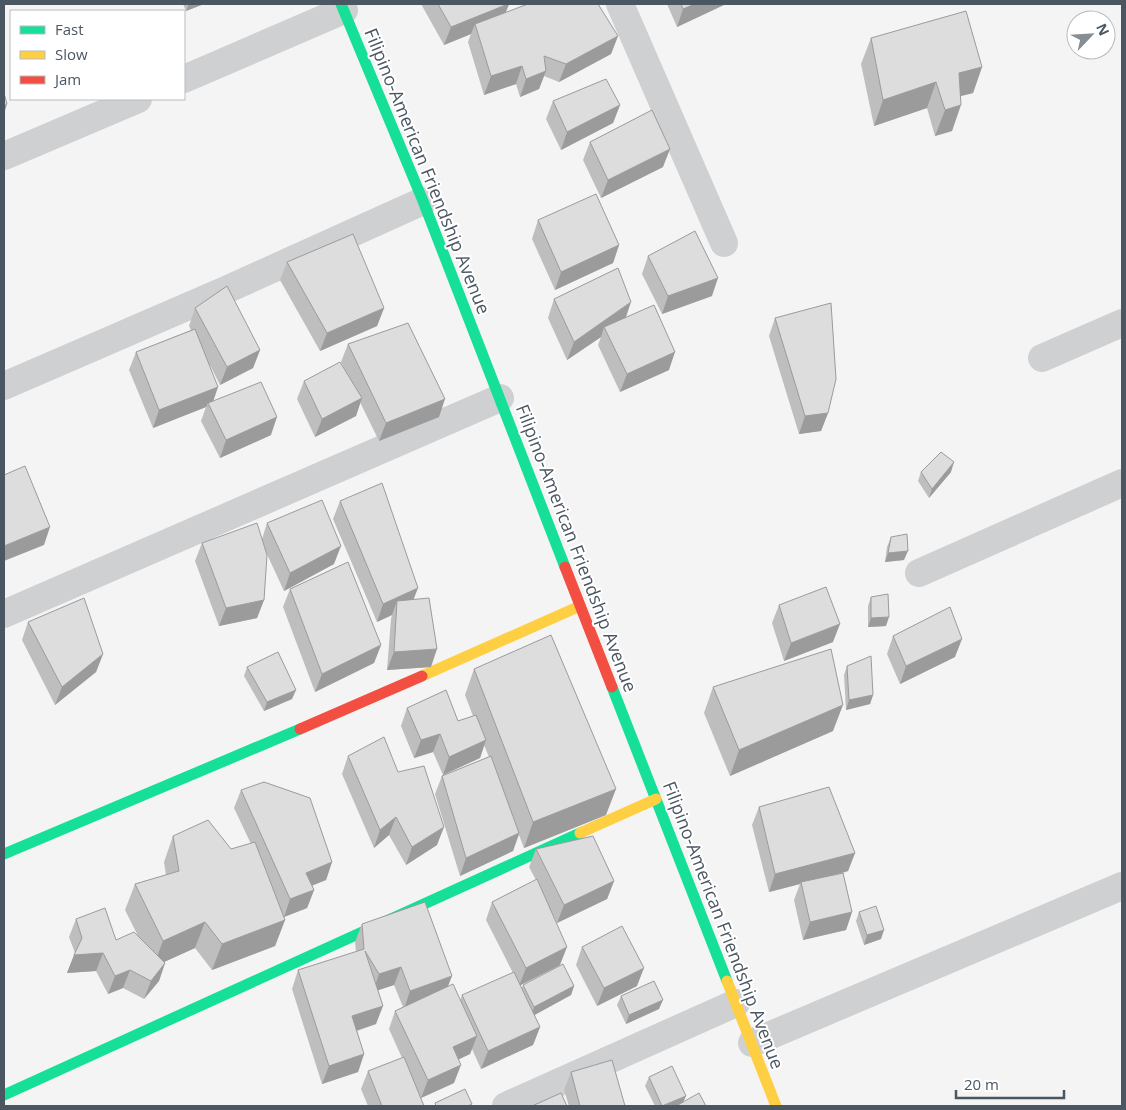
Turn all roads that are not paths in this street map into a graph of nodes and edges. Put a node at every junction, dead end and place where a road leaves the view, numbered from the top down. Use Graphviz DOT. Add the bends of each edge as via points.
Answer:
graph roads {
  1 [pos="620,4"];
  2 [pos="342,7"];
  3 [pos="185,79"];
  4 [pos="136,100"];
  5 [pos="4,156"];
  6 [pos="423,201"];
  7 [pos="724,243"];
  8 [pos="1122,324"];
  9 [pos="1042,358"];
  10 [pos="4,386"];
  11 [pos="500,398"];
  12 [pos="1122,483"];
  13 [pos="919,573"];
  14 [pos="580,606"];
  15 [pos="4,614"];
  16 [pos="656,799"];
  17 [pos="4,854"];
  18 [pos="1122,886"];
  19 [pos="736,1004"];
  20 [pos="752,1043"];
  21 [pos="4,1095"];
  22 [pos="506,1106"];
  23 [pos="776,1106"];
  1 -- 7 [label="street"];
  2 -- 3 [label="street"];
  2 -- 6 [label="street, Filipino-American Friendship Avenue"];
  4 -- 5 [label="street"];
  6 -- 10 [label="street"];
  6 -- 11 [label="street, Filipino-American Friendship Avenue"];
  8 -- 9 [label="street"];
  11 -- 14 [label="street, Filipino-American Friendship Avenue"];
  11 -- 15 [label="street"];
  12 -- 13 [label="street"];
  14 -- 16 [label="street, Filipino-American Friendship Avenue"];
  14 -- 17 [label="street" via="381,695"];
  16 -- 19 [label="street, Filipino-American Friendship Avenue"];
  16 -- 21 [label="street"];
  18 -- 20 [label="street"];
  19 -- 20 [label="street, Filipino-American Friendship Avenue"];
  19 -- 22 [label="street"];
  20 -- 23 [label="street, Filipino-American Friendship Avenue"];
}
